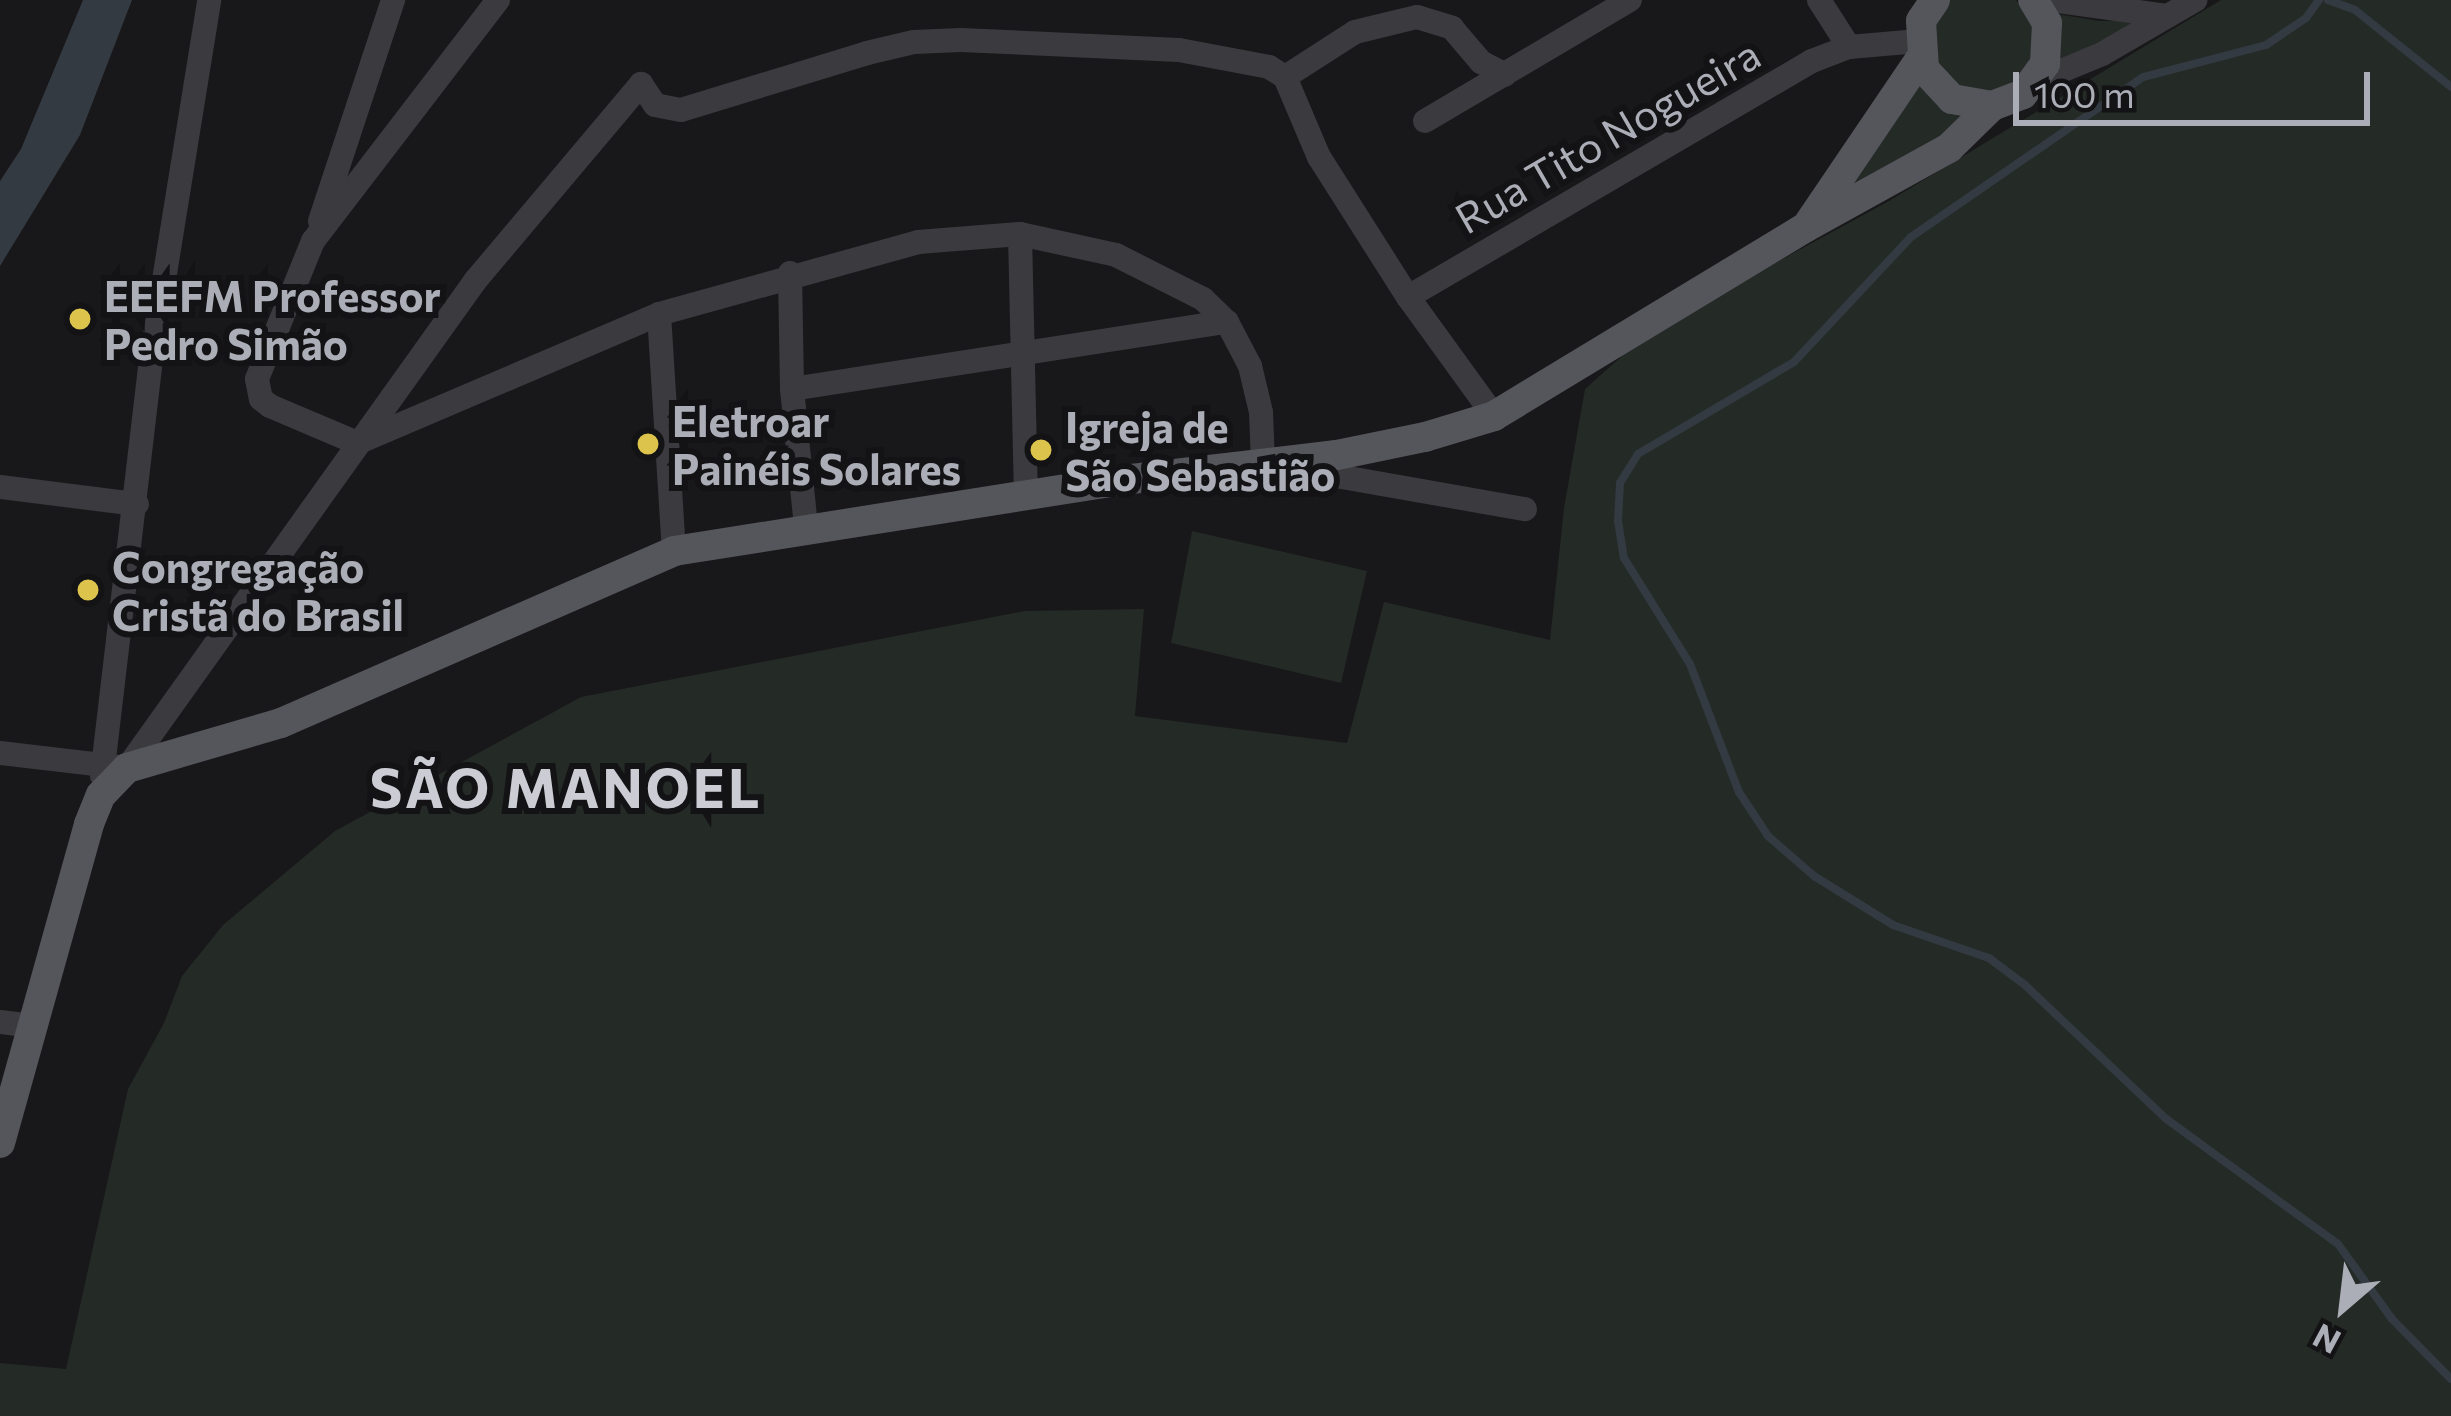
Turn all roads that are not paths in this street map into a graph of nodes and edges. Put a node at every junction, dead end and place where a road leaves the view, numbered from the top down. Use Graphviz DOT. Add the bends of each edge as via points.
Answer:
graph roads {
  1 [pos="209,0"];
  2 [pos="393,0"];
  3 [pos="498,0"];
  4 [pos="1630,0"];
  5 [pos="1819,0"];
  6 [pos="2033,0"];
  7 [pos="2051,0"];
  8 [pos="2195,0"];
  9 [pos="2168,16"];
  10 [pos="1922,24"];
  11 [pos="1849,47"];
  12 [pos="1505,75"];
  13 [pos="1285,76"];
  14 [pos="2036,82"];
  15 [pos="1992,106"];
  16 [pos="1426,121"];
  17 [pos="1806,227"];
  18 [pos="1020,234"];
  19 [pos="313,241"];
  20 [pos="790,274"];
  21 [pos="1408,297"];
  22 [pos="659,314"];
  23 [pos="1227,322"];
  24 [pos="1019,353"];
  25 [pos="792,389"];
  26 [pos="1494,416"];
  27 [pos="357,443"];
  28 [pos="1263,463"];
  29 [pos="0,487"];
  30 [pos="1026,497"];
  31 [pos="137,504"];
  32 [pos="1525,509"];
  33 [pos="806,527"];
  34 [pos="674,551"];
  35 [pos="0,753"];
  36 [pos="115,765"];
  37 [pos="15,1024"];
  38 [pos="0,1143"];
  1 -- 31 [label="street" via="151,360"];
  2 -- 19 [label="street"];
  3 -- 19 [label="street"];
  4 -- 12 [label="street"];
  5 -- 11 [label="street"];
  6 -- 14 [label="main road" via="2049,44"];
  7 -- 9 [label="street"];
  8 -- 9 [label="street"];
  9 -- 14 [label="street"];
  10 -- 11 [label="street, Rua Tito Nogueira"];
  10 -- 15 [label="main road" via="1936,86 1952,99"];
  10 -- 17 [label="main road"];
  11 -- 21 [label="street, Rua Tito Nogueira" via="1812,61"];
  12 -- 13 [label="street" via="1481,62 1452,28 1418,16 1355,32"];
  12 -- 16 [label="street"];
  13 -- 21 [label="street" via="1319,157"];
  13 -- 27 [label="street" via="1179,50 961,40 867,52 682,110 655,105 641,84 475,280"];
  14 -- 15 [label="main road"];
  15 -- 17 [label="main road" via="1948,148"];
  17 -- 26 [label="main road"];
  18 -- 20 [label="street" via="918,242"];
  18 -- 23 [label="street" via="1117,255 1203,299"];
  18 -- 24 [label="street"];
  19 -- 27 [label="street" via="256,390 270,406"];
  20 -- 22 [label="street"];
  20 -- 25 [label="street"];
  21 -- 26 [label="street"];
  22 -- 27 [label="street"];
  22 -- 34 [label="street"];
  23 -- 24 [label="street"];
  23 -- 28 [label="street" via="1250,366"];
  24 -- 25 [label="street"];
  24 -- 30 [label="street"];
  25 -- 33 [label="street"];
  26 -- 28 [label="main road" via="1425,437"];
  27 -- 36 [label="street"];
  28 -- 30 [label="main road"];
  28 -- 32 [label="street"];
  29 -- 31 [label="street"];
  30 -- 33 [label="main road"];
  31 -- 36 [label="street"];
  33 -- 34 [label="main road"];
  34 -- 36 [label="main road" via="281,723"];
  35 -- 36 [label="street"];
  36 -- 37 [label="main road"];
  37 -- 38 [label="main road"];
}
